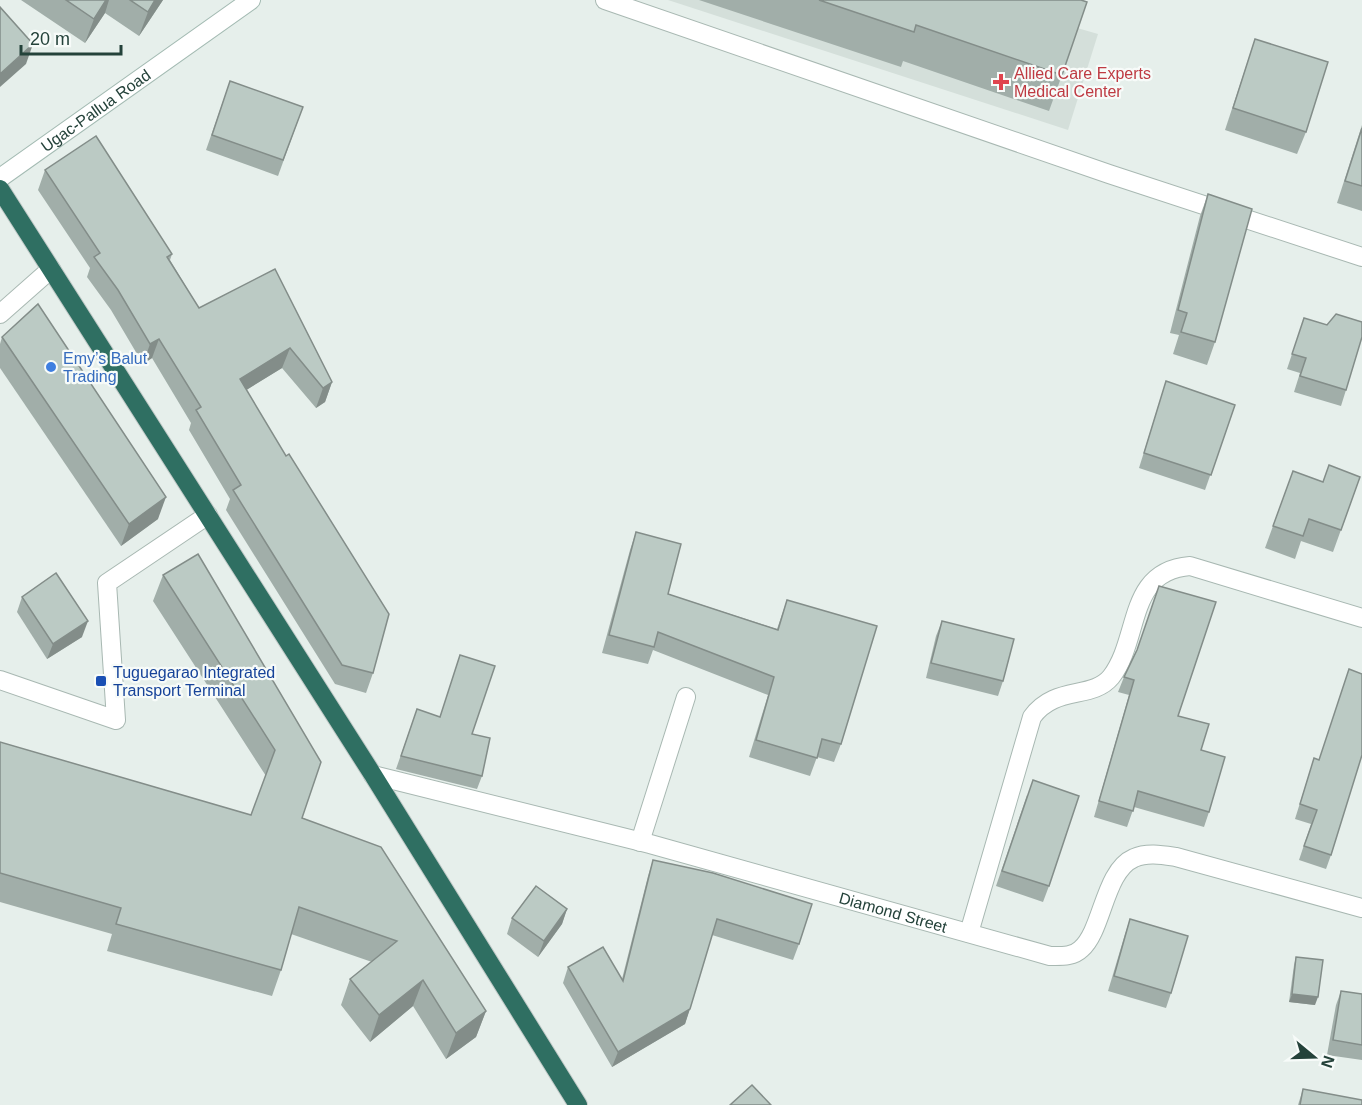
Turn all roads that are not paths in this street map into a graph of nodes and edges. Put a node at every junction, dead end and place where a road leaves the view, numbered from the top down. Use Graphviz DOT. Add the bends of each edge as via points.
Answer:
graph roads {
  1 [pos="251,0"];
  2 [pos="604,0"];
  3 [pos="0,178"];
  4 [pos="0,189"];
  5 [pos="1362,257"];
  6 [pos="51,269"];
  7 [pos="0,314"];
  8 [pos="208,515"];
  9 [pos="1362,618"];
  10 [pos="0,680"];
  11 [pos="686,697"];
  12 [pos="373,775"];
  13 [pos="640,842"];
  14 [pos="1362,908"];
  15 [pos="969,933"];
  16 [pos="578,1105"];
  1 -- 3 [label="street, Ugac-Pallua Road"];
  2 -- 5 [label="street"];
  4 -- 6 [label="highway"];
  6 -- 7 [label="street"];
  6 -- 8 [label="highway"];
  8 -- 10 [label="street" via="107,583 116,720"];
  8 -- 12 [label="highway"];
  9 -- 15 [label="street" via="1190,566 1177,567 1146,587 1121,661 1109,679 1092,689 1064,694 1041,705 1032,717"];
  11 -- 13 [label="street"];
  12 -- 13 [label="street, Diamond Street"];
  12 -- 16 [label="highway"];
  13 -- 15 [label="street, Diamond Street"];
  14 -- 15 [label="street, Diamond Street" via="1176,856 1155,854 1133,858 1116,874 1082,949 1067,957 1050,956"];
}
